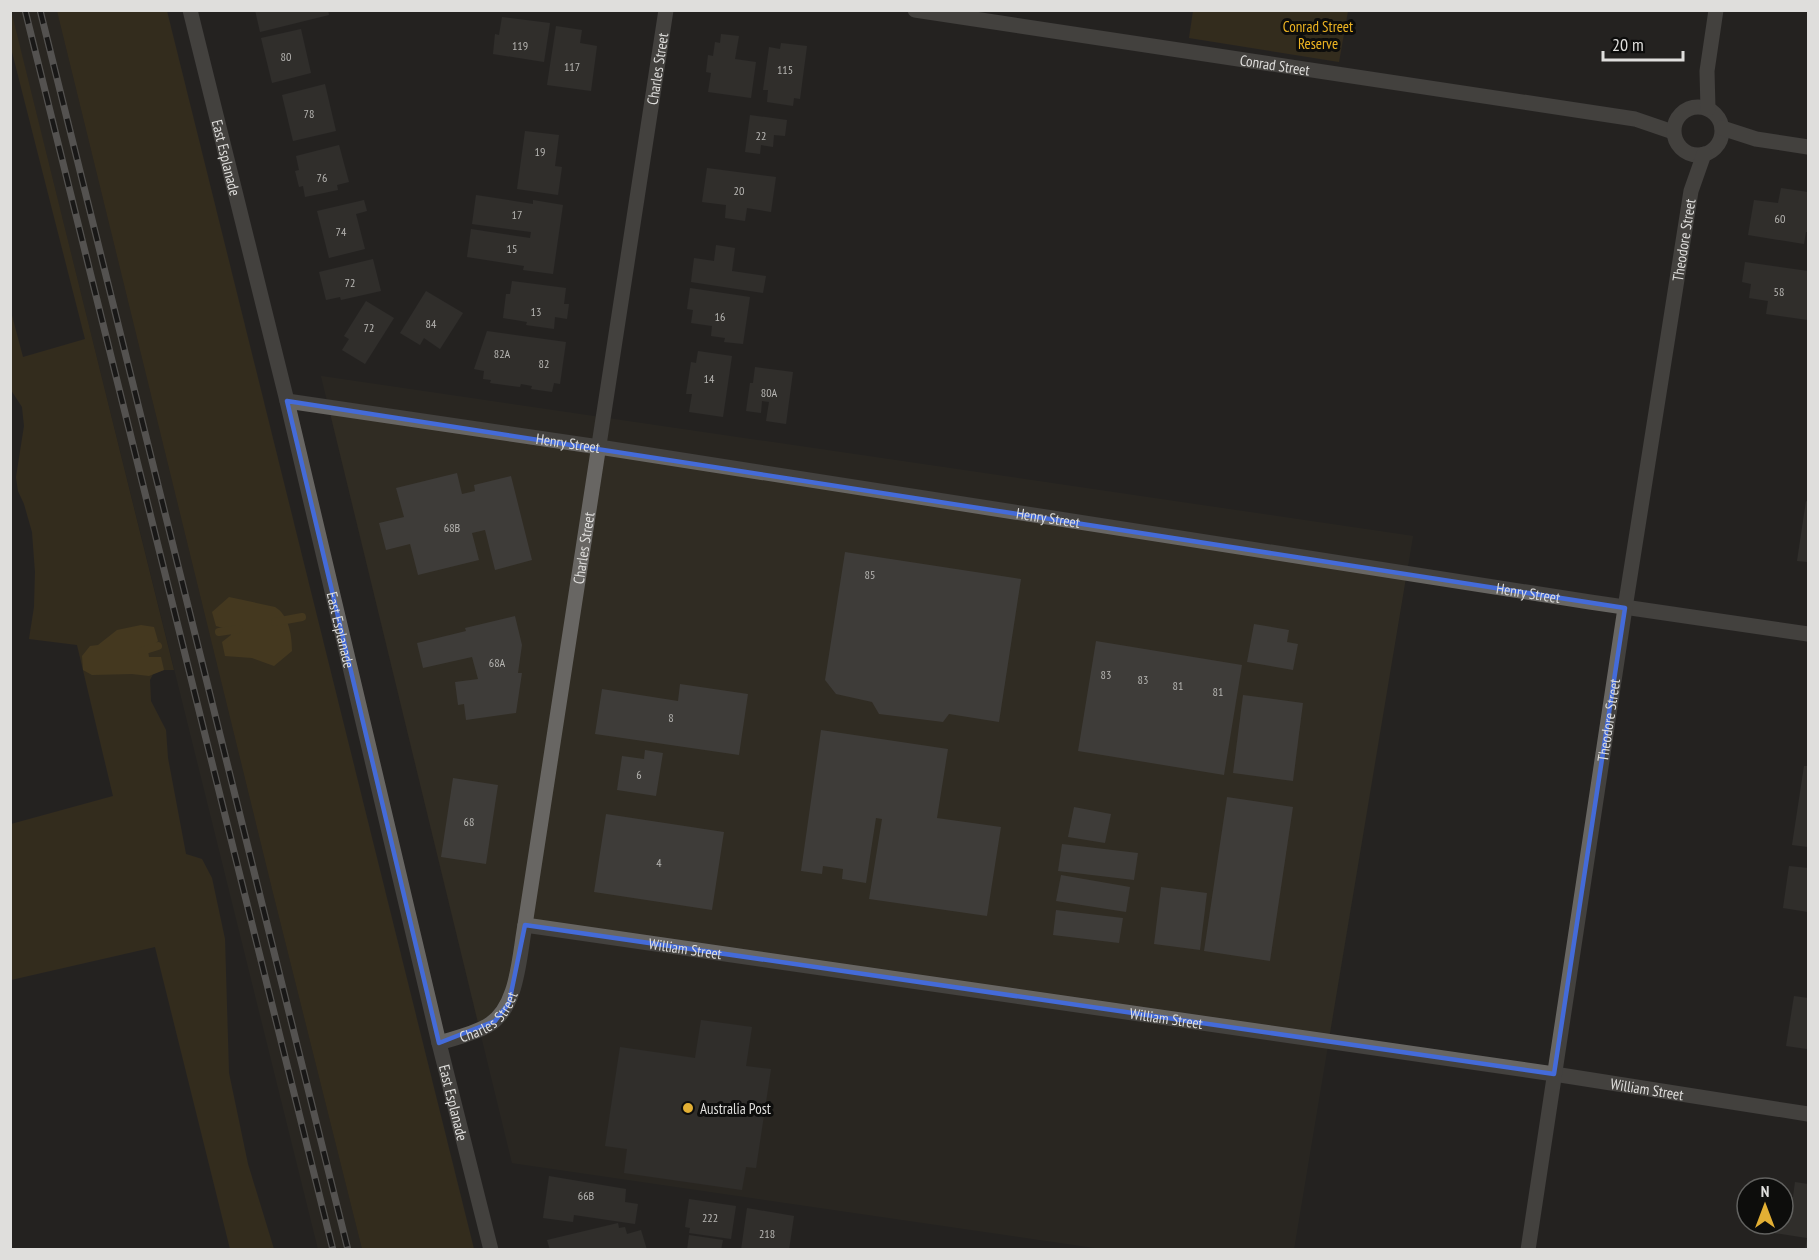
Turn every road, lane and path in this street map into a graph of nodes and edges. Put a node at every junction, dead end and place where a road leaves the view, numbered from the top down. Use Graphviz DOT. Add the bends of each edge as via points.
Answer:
graph roads {
  1 [pos="190,10"];
  2 [pos="666,10"];
  3 [pos="915,10"];
  4 [pos="1716,10"];
  5 [pos="1707,71"];
  6 [pos="1691,108"];
  7 [pos="1708,109"];
  8 [pos="1675,125"];
  9 [pos="1721,134"];
  10 [pos="1809,147"];
  11 [pos="1687,153"];
  12 [pos="1704,154"];
  13 [pos="1691,191"];
  14 [pos="287,401"];
  15 [pos="599,447"];
  16 [pos="1625,608"];
  17 [pos="1809,634"];
  18 [pos="525,925"];
  19 [pos="439,1043"];
  20 [pos="1554,1074"];
  21 [pos="1809,1114"];
  22 [pos="491,1250"];
  23 [pos="1528,1250"];
  1 -- 14 [label="street, East Esplanade"];
  2 -- 15 [label="street, Charles Street"];
  3 -- 8 [label="street, Conrad Street"];
  4 -- 5 [label="street"];
  5 -- 6 [label="street"];
  5 -- 7 [label="street"];
  6 -- 7 [label="street"];
  6 -- 8 [label="street"];
  7 -- 9 [label="street" via="1720,120"];
  8 -- 11 [label="street" via="1677,144"];
  9 -- 10 [label="street"];
  9 -- 12 [label="street" via="1711,152"];
  11 -- 12 [label="street"];
  11 -- 13 [label="street, Theodore Street"];
  12 -- 13 [label="street, Theodore Street"];
  13 -- 16 [label="street, Theodore Street"];
  14 -- 15 [label="street, Henry Street"];
  14 -- 19 [label="street, East Esplanade"];
  15 -- 16 [label="street, Henry Street"];
  15 -- 18 [label="street, Charles Street"];
  16 -- 17 [label="street, Henry Street"];
  16 -- 20 [label="street, Theodore Street"];
  18 -- 19 [label="street, Charles Street" via="513,988 503,1013 489,1025"];
  18 -- 20 [label="street, William Street"];
  19 -- 22 [label="street, East Esplanade"];
  20 -- 21 [label="street, William Street"];
  20 -- 23 [label="street, Theodore Street"];
}
